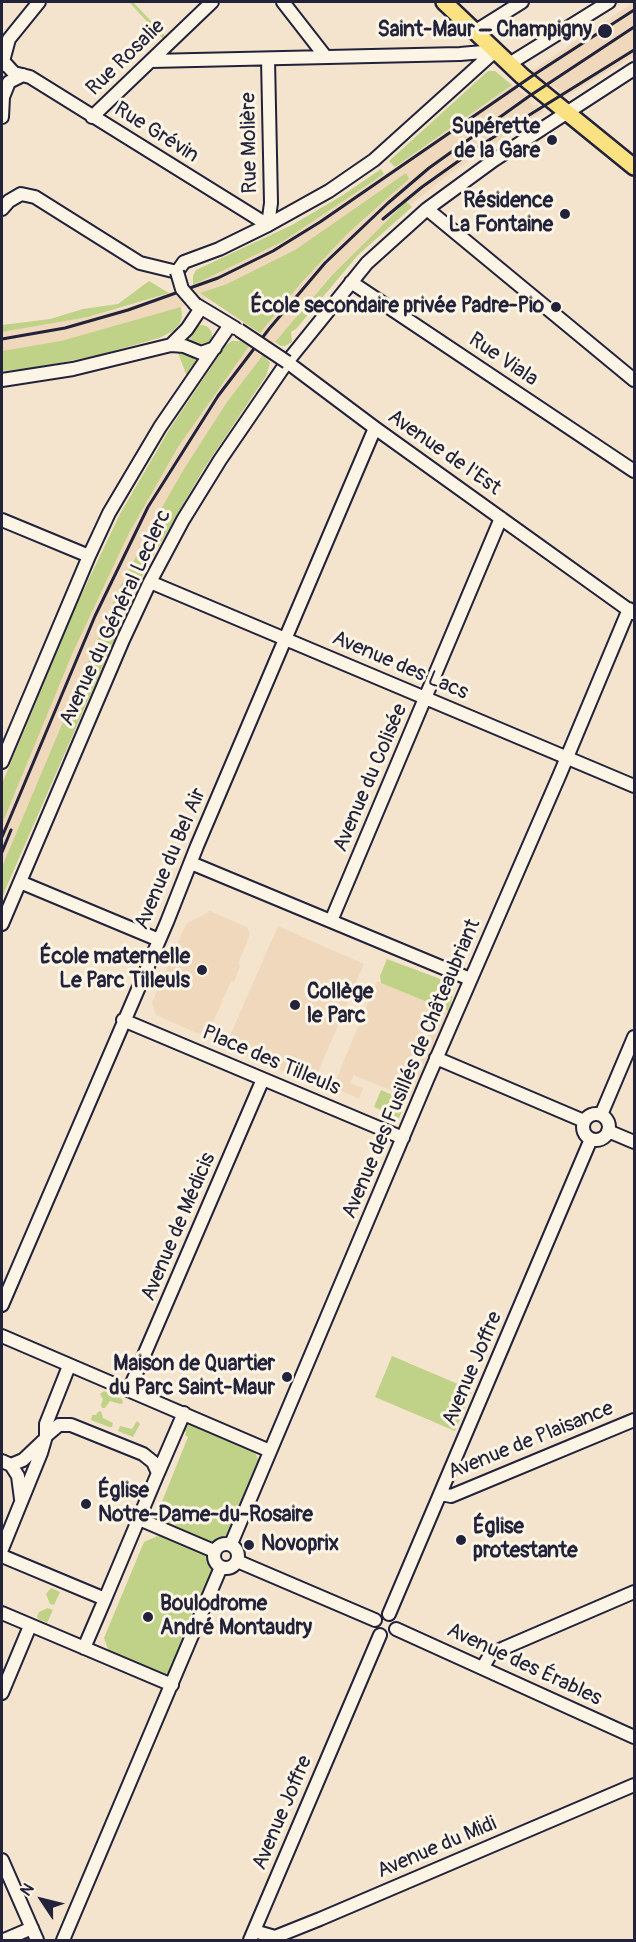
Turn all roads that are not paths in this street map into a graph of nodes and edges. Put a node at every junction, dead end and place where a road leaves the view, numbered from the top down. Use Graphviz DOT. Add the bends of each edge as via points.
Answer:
graph roads {
  1 [pos="39,2"];
  2 [pos="212,2"];
  3 [pos="284,2"];
  4 [pos="444,2"];
  5 [pos="522,2"];
  6 [pos="609,2"];
  7 [pos="474,32"];
  8 [pos="495,51"];
  9 [pos="325,56"];
  10 [pos="268,59"];
  11 [pos="151,61"];
  12 [pos="2,63"];
  13 [pos="509,64"];
  14 [pos="634,69"];
  15 [pos="23,75"];
  16 [pos="2,96"];
  17 [pos="569,113"];
  18 [pos="2,117"];
  19 [pos="92,117"];
  20 [pos="634,167"];
  21 [pos="2,208"];
  22 [pos="427,209"];
  23 [pos="268,225"];
  24 [pos="177,272"];
  25 [pos="351,282"];
  26 [pos="198,306"];
  27 [pos="235,327"];
  28 [pos="187,330"];
  29 [pos="171,345"];
  30 [pos="190,348"];
  31 [pos="215,348"];
  32 [pos="287,362"];
  33 [pos="634,380"];
  34 [pos="2,381"];
  35 [pos="375,428"];
  36 [pos="634,471"];
  37 [pos="501,518"];
  38 [pos="2,520"];
  39 [pos="89,556"];
  40 [pos="150,582"];
  41 [pos="632,611"];
  42 [pos="286,639"];
  43 [pos="426,699"];
  44 [pos="567,758"];
  45 [pos="2,762"];
  46 [pos="634,786"];
  47 [pos="191,863"];
  48 [pos="20,882"];
  49 [pos="331,921"];
  50 [pos="2,924"];
  51 [pos="159,940"];
  52 [pos="470,979"];
  53 [pos="123,1020"];
  54 [pos="634,1037"];
  55 [pos="436,1058"];
  56 [pos="263,1079"];
  57 [pos="601,1115"];
  58 [pos="584,1121"];
  59 [pos="608,1131"];
  60 [pos="403,1138"];
  61 [pos="591,1139"];
  62 [pos="634,1143"];
  63 [pos="2,1305"];
  64 [pos="2,1336"];
  65 [pos="69,1366"];
  66 [pos="129,1390"];
  67 [pos="184,1413"];
  68 [pos="634,1420"];
  69 [pos="44,1438"];
  70 [pos="270,1451"];
  71 [pos="6,1463"];
  72 [pos="158,1473"];
  73 [pos="441,1494"];
  74 [pos="21,1502"];
  75 [pos="139,1520"];
  76 [pos="231,1544"];
  77 [pos="2,1549"];
  78 [pos="214,1551"];
  79 [pos="2,1556"];
  80 [pos="237,1561"];
  81 [pos="221,1567"];
  82 [pos="634,1592"];
  83 [pos="105,1599"];
  84 [pos="2,1613"];
  85 [pos="389,1614"];
  86 [pos="375,1620"];
  87 [pos="30,1626"];
  88 [pos="396,1629"];
  89 [pos="380,1635"];
  90 [pos="84,1648"];
  91 [pos="483,1668"];
  92 [pos="172,1685"];
  93 [pos="2,1693"];
  94 [pos="634,1737"];
  95 [pos="634,1785"];
  96 [pos="2,1860"];
  97 [pos="32,1928"];
  98 [pos="252,1936"];
  99 [pos="4,1941"];
  100 [pos="37,1941"];
  101 [pos="63,1941"];
  1 -- 12 [label="street" via="9,39"];
  2 -- 11 [label="street, Rue Rosalie"];
  3 -- 9 [label="street"];
  4 -- 7 [label="main road"];
  5 -- 7 [label="street"];
  6 -- 13 [label="street"];
  7 -- 8 [label="main road"];
  8 -- 9 [label="street"];
  8 -- 13 [label="main road"];
  8 -- 23 [label="street" via="374,160"];
  9 -- 10 [label="street"];
  10 -- 11 [label="street"];
  10 -- 23 [label="street, Rue Molière"];
  11 -- 19 [label="street, Rue Rosalie"];
  12 -- 15 [label="street, Rue Grévin"];
  13 -- 17 [label="main road"];
  14 -- 17 [label="street, Avenue du Général Leclerc"];
  15 -- 16 [label="street" via="9,82"];
  15 -- 19 [label="street, Rue Grévin"];
  16 -- 18 [label="street"];
  17 -- 20 [label="main road"];
  17 -- 22 [label="street, Avenue du Général Leclerc" via="494,160"];
  19 -- 23 [label="street, Rue Grévin"];
  21 -- 24 [label="street" via="21,194 35,197 140,264"];
  22 -- 25 [label="street, Avenue du Général Leclerc"];
  22 -- 33 [label="street"];
  23 -- 24 [label="street" via="189,259"];
  24 -- 26 [label="street, bridge" via="182,290"];
  25 -- 32 [label="street, Avenue du Général Leclerc"];
  25 -- 36 [label="street, Rue Viala"];
  26 -- 27 [label="street, Avenue de l'Est"];
  26 -- 28 [label="street"];
  27 -- 31 [label="street"];
  27 -- 32 [label="street, Avenue de l'Est, bridge"];
  28 -- 29 [label="street"];
  28 -- 30 [label="street"];
  29 -- 30 [label="street"];
  29 -- 34 [label="street" via="73,369"];
  30 -- 31 [label="street" via="201,353"];
  31 -- 39 [label="street" via="160,427 109,513"];
  32 -- 35 [label="street, Avenue de l'Est"];
  32 -- 40 [label="street, Avenue du Général Leclerc" via="220,460"];
  35 -- 37 [label="street, Avenue de l'Est"];
  35 -- 42 [label="street, Avenue du Bel Air"];
  37 -- 41 [label="street, Avenue de l'Est"];
  37 -- 43 [label="street, Avenue du Colisée"];
  38 -- 39 [label="street"];
  39 -- 45 [label="street"];
  40 -- 42 [label="street, Avenue des Lacs"];
  40 -- 48 [label="street, Avenue du Général Leclerc"];
  41 -- 44 [label="street, Avenue des Fusillés de Châteaubriant"];
  42 -- 43 [label="street, Avenue des Lacs"];
  42 -- 47 [label="street, Avenue du Bel Air"];
  43 -- 44 [label="street, Avenue des Lacs"];
  43 -- 49 [label="street, Avenue du Colisée"];
  44 -- 46 [label="street, Avenue des Lacs"];
  44 -- 52 [label="street, Avenue des Fusillés de Châteaubriant"];
  47 -- 49 [label="street"];
  47 -- 51 [label="street, Avenue du Bel Air"];
  48 -- 50 [label="street, Avenue du Général Leclerc"];
  48 -- 51 [label="street"];
  49 -- 52 [label="street"];
  51 -- 53 [label="street, Avenue du Bel Air"];
  52 -- 55 [label="street, Avenue des Fusillés de Châteaubriant"];
  53 -- 56 [label="street, Place des Tilleuls"];
  53 -- 63 [label="street, Avenue du Bel Air"];
  54 -- 57 [label="street"];
  55 -- 58 [label="street"];
  55 -- 60 [label="street, Avenue des Fusillés de Châteaubriant"];
  56 -- 60 [label="street, Place des Tilleuls"];
  56 -- 66 [label="street, Avenue de Médicis"];
  57 -- 58 [label="street" via="592,1114"];
  57 -- 59 [label="street"];
  58 -- 61 [label="street" via="584,1133"];
  59 -- 61 [label="street" via="600,1139"];
  59 -- 62 [label="street"];
  60 -- 70 [label="street, Avenue des Fusillés de Châteaubriant"];
  61 -- 73 [label="street, Avenue Joffre"];
  64 -- 65 [label="street"];
  65 -- 66 [label="street"];
  65 -- 69 [label="street" via="45,1424"];
  66 -- 67 [label="street"];
  67 -- 70 [label="street"];
  67 -- 72 [label="street"];
  68 -- 73 [label="street, Avenue de Plaisance" via="451,1496"];
  69 -- 71 [label="street" via="23,1461"];
  69 -- 72 [label="street" via="59,1425 71,1425 142,1454 153,1462"];
  69 -- 74 [label="street"];
  70 -- 76 [label="street, Avenue des Fusillés de Châteaubriant"];
  71 -- 74 [label="street" via="18,1476"];
  72 -- 75 [label="street"];
  73 -- 85 [label="street, Avenue Joffre"];
  74 -- 77 [label="street"];
  75 -- 78 [label="street"];
  75 -- 83 [label="street"];
  76 -- 78 [label="street" via="219,1545"];
  76 -- 80 [label="street" via="237,1549"];
  78 -- 81 [label="street" via="214,1559"];
  79 -- 83 [label="street"];
  80 -- 81 [label="street" via="232,1567"];
  80 -- 86 [label="street"];
  81 -- 92 [label="street"];
  82 -- 91 [label="street" via="490,1655"];
  83 -- 90 [label="street"];
  84 -- 87 [label="street"];
  85 -- 86 [label="street" via="381,1614"];
  85 -- 88 [label="street" via="397,1621"];
  86 -- 89 [label="street"];
  87 -- 90 [label="street"];
  87 -- 93 [label="street"];
  88 -- 89 [label="street" via="391,1635"];
  88 -- 91 [label="street, Avenue des Érables"];
  89 -- 98 [label="street, Avenue Joffre"];
  90 -- 92 [label="street"];
  91 -- 94 [label="street, Avenue des Érables"];
  92 -- 101 [label="street"];
  95 -- 98 [label="street, Avenue du Midi" via="275,1937"];
  96 -- 97 [label="street"];
  97 -- 99 [label="street"];
  97 -- 100 [label="street"];
}
